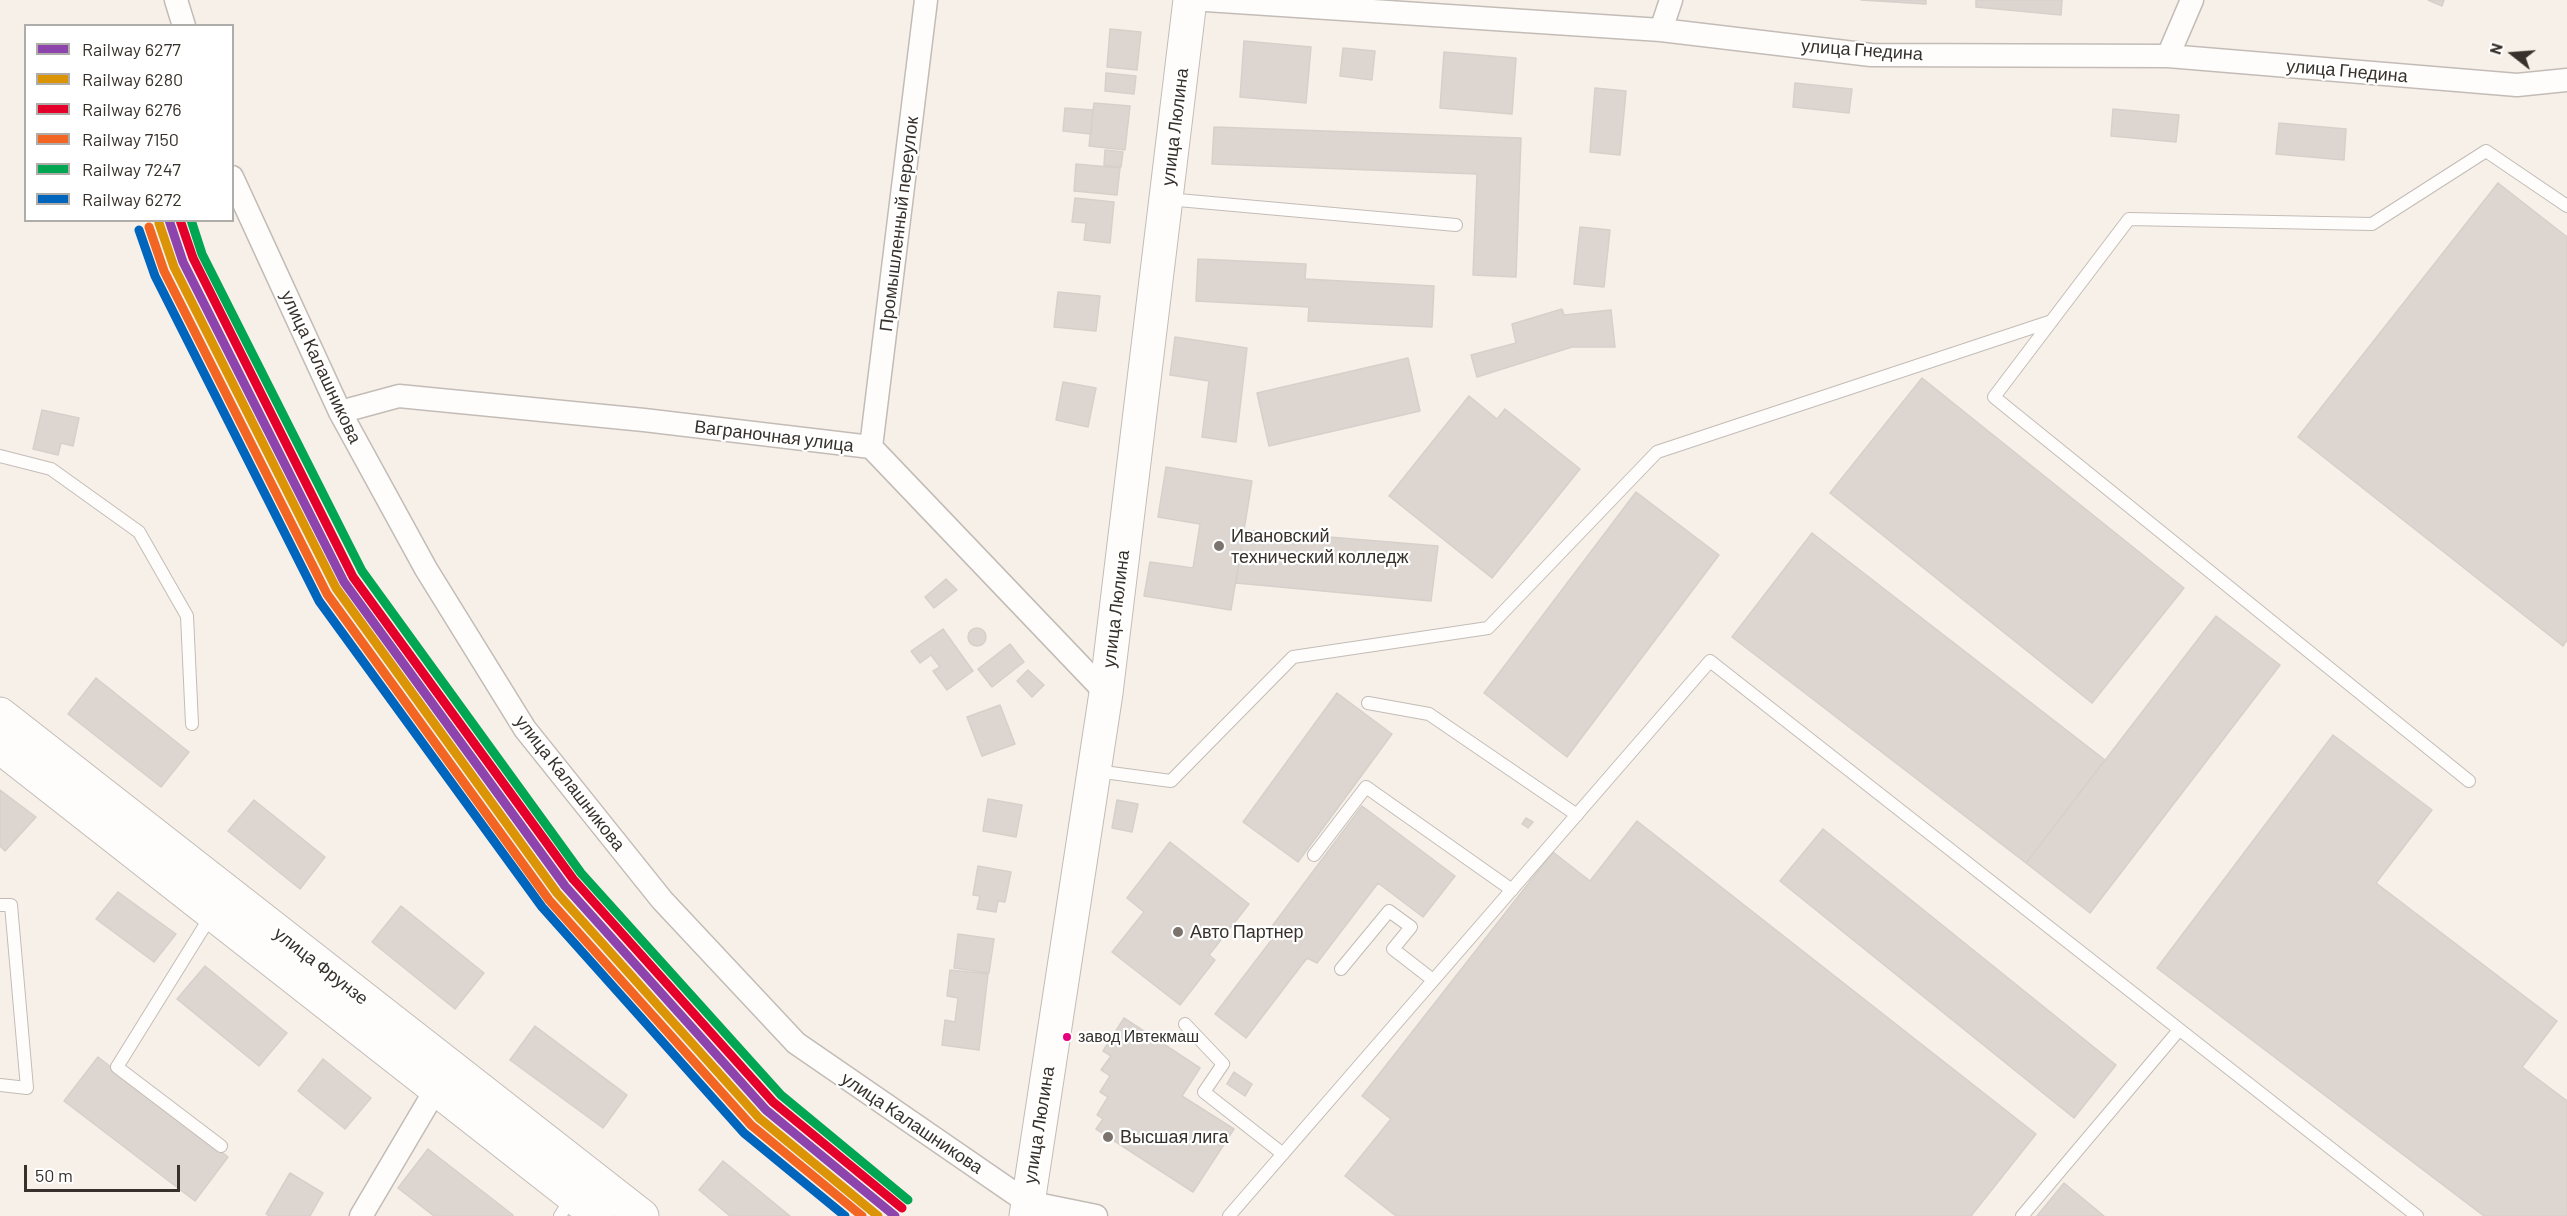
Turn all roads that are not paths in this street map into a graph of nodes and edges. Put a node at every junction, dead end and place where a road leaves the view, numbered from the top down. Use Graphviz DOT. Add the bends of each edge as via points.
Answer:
graph roads {
  1 [pos="176,0"];
  2 [pos="926,0"];
  3 [pos="1190,0"];
  4 [pos="1206,0"];
  5 [pos="1671,0"];
  6 [pos="2192,0"];
  7 [pos="183,24"];
  8 [pos="1661,30"];
  9 [pos="2168,56"];
  10 [pos="2567,80"];
  11 [pos="234,181"];
  12 [pos="1166,199"];
  13 [pos="2567,206"];
  14 [pos="1456,225"];
  15 [pos="2052,321"];
  16 [pos="340,412"];
  17 [pos="871,447"];
  18 [pos="0,456"];
  19 [pos="1106,693"];
  20 [pos="1368,703"];
  21 [pos="0,714"];
  22 [pos="192,724"];
  23 [pos="0,747"];
  24 [pos="1094,770"];
  25 [pos="2469,781"];
  26 [pos="1577,815"];
  27 [pos="1314,855"];
  28 [pos="1512,890"];
  29 [pos="0,904"];
  30 [pos="213,912"];
  31 [pos="1341,969"];
  32 [pos="1433,980"];
  33 [pos="1185,1024"];
  34 [pos="2179,1029"];
  35 [pos="444,1078"];
  36 [pos="0,1085"];
  37 [pos="221,1146"];
  38 [pos="1283,1154"];
  39 [pos="577,1191"];
  40 [pos="1026,1209"];
  41 [pos="360,1216"];
  42 [pos="598,1216"];
  43 [pos="642,1216"];
  44 [pos="1096,1216"];
  45 [pos="1229,1216"];
  46 [pos="2022,1216"];
  47 [pos="2417,1216"];
  1 -- 7 [label="street"];
  2 -- 17 [label="street, Промышленный переулок"];
  3 -- 12 [label="main road, улица Люлина"];
  4 -- 8 [label="street, улица Гнедина"];
  5 -- 8 [label="street"];
  6 -- 9 [label="street"];
  8 -- 9 [label="street, улица Гнедина" via="1871,55"];
  9 -- 10 [label="street, улица Гнедина" via="2517,85"];
  11 -- 16 [label="street, улица Калашникова"];
  12 -- 14 [label="lane"];
  12 -- 19 [label="main road, улица Люлина"];
  13 -- 15 [label="lane" via="2486,151 2372,224 2129,219"];
  15 -- 24 [label="lane" via="1657,452 1488,628 1293,657 1171,781"];
  15 -- 25 [label="lane" via="1994,397"];
  16 -- 17 [label="street, Ваграночная улица" via="399,396"];
  16 -- 40 [label="street, улица Калашникова" via="426,569 525,729 662,900 796,1043"];
  17 -- 19 [label="street, Ваграночная улица"];
  18 -- 22 [label="lane" via="51,470 139,532 187,616"];
  19 -- 24 [label="main road, улица Люлина"];
  20 -- 26 [label="lane" via="1429,714"];
  21 -- 35 [label="main road, улица Фрунзе"];
  23 -- 30 [label="main road, улица Фрунзе"];
  24 -- 40 [label="main road, улица Люлина"];
  26 -- 28 [label="lane"];
  26 -- 34 [label="lane" via="1710,661"];
  27 -- 28 [label="lane" via="1366,787"];
  28 -- 32 [label="lane"];
  29 -- 36 [label="lane" via="11,905 27,1088"];
  30 -- 35 [label="main road, улица Фрунзе"];
  30 -- 37 [label="lane" via="117,1067"];
  31 -- 32 [label="lane" via="1389,911 1411,927 1393,949"];
  32 -- 38 [label="lane"];
  33 -- 38 [label="lane" via="1223,1064 1204,1092"];
  34 -- 46 [label="lane"];
  34 -- 47 [label="lane"];
  35 -- 39 [label="main road, улица Фрунзе"];
  35 -- 41 [label="street"];
  38 -- 45 [label="lane"];
  39 -- 42 [label="main road, улица Фрунзе"];
  39 -- 43 [label="main road, улица Фрунзе"];
  40 -- 44 [label="street, улица Калашникова"];
}
